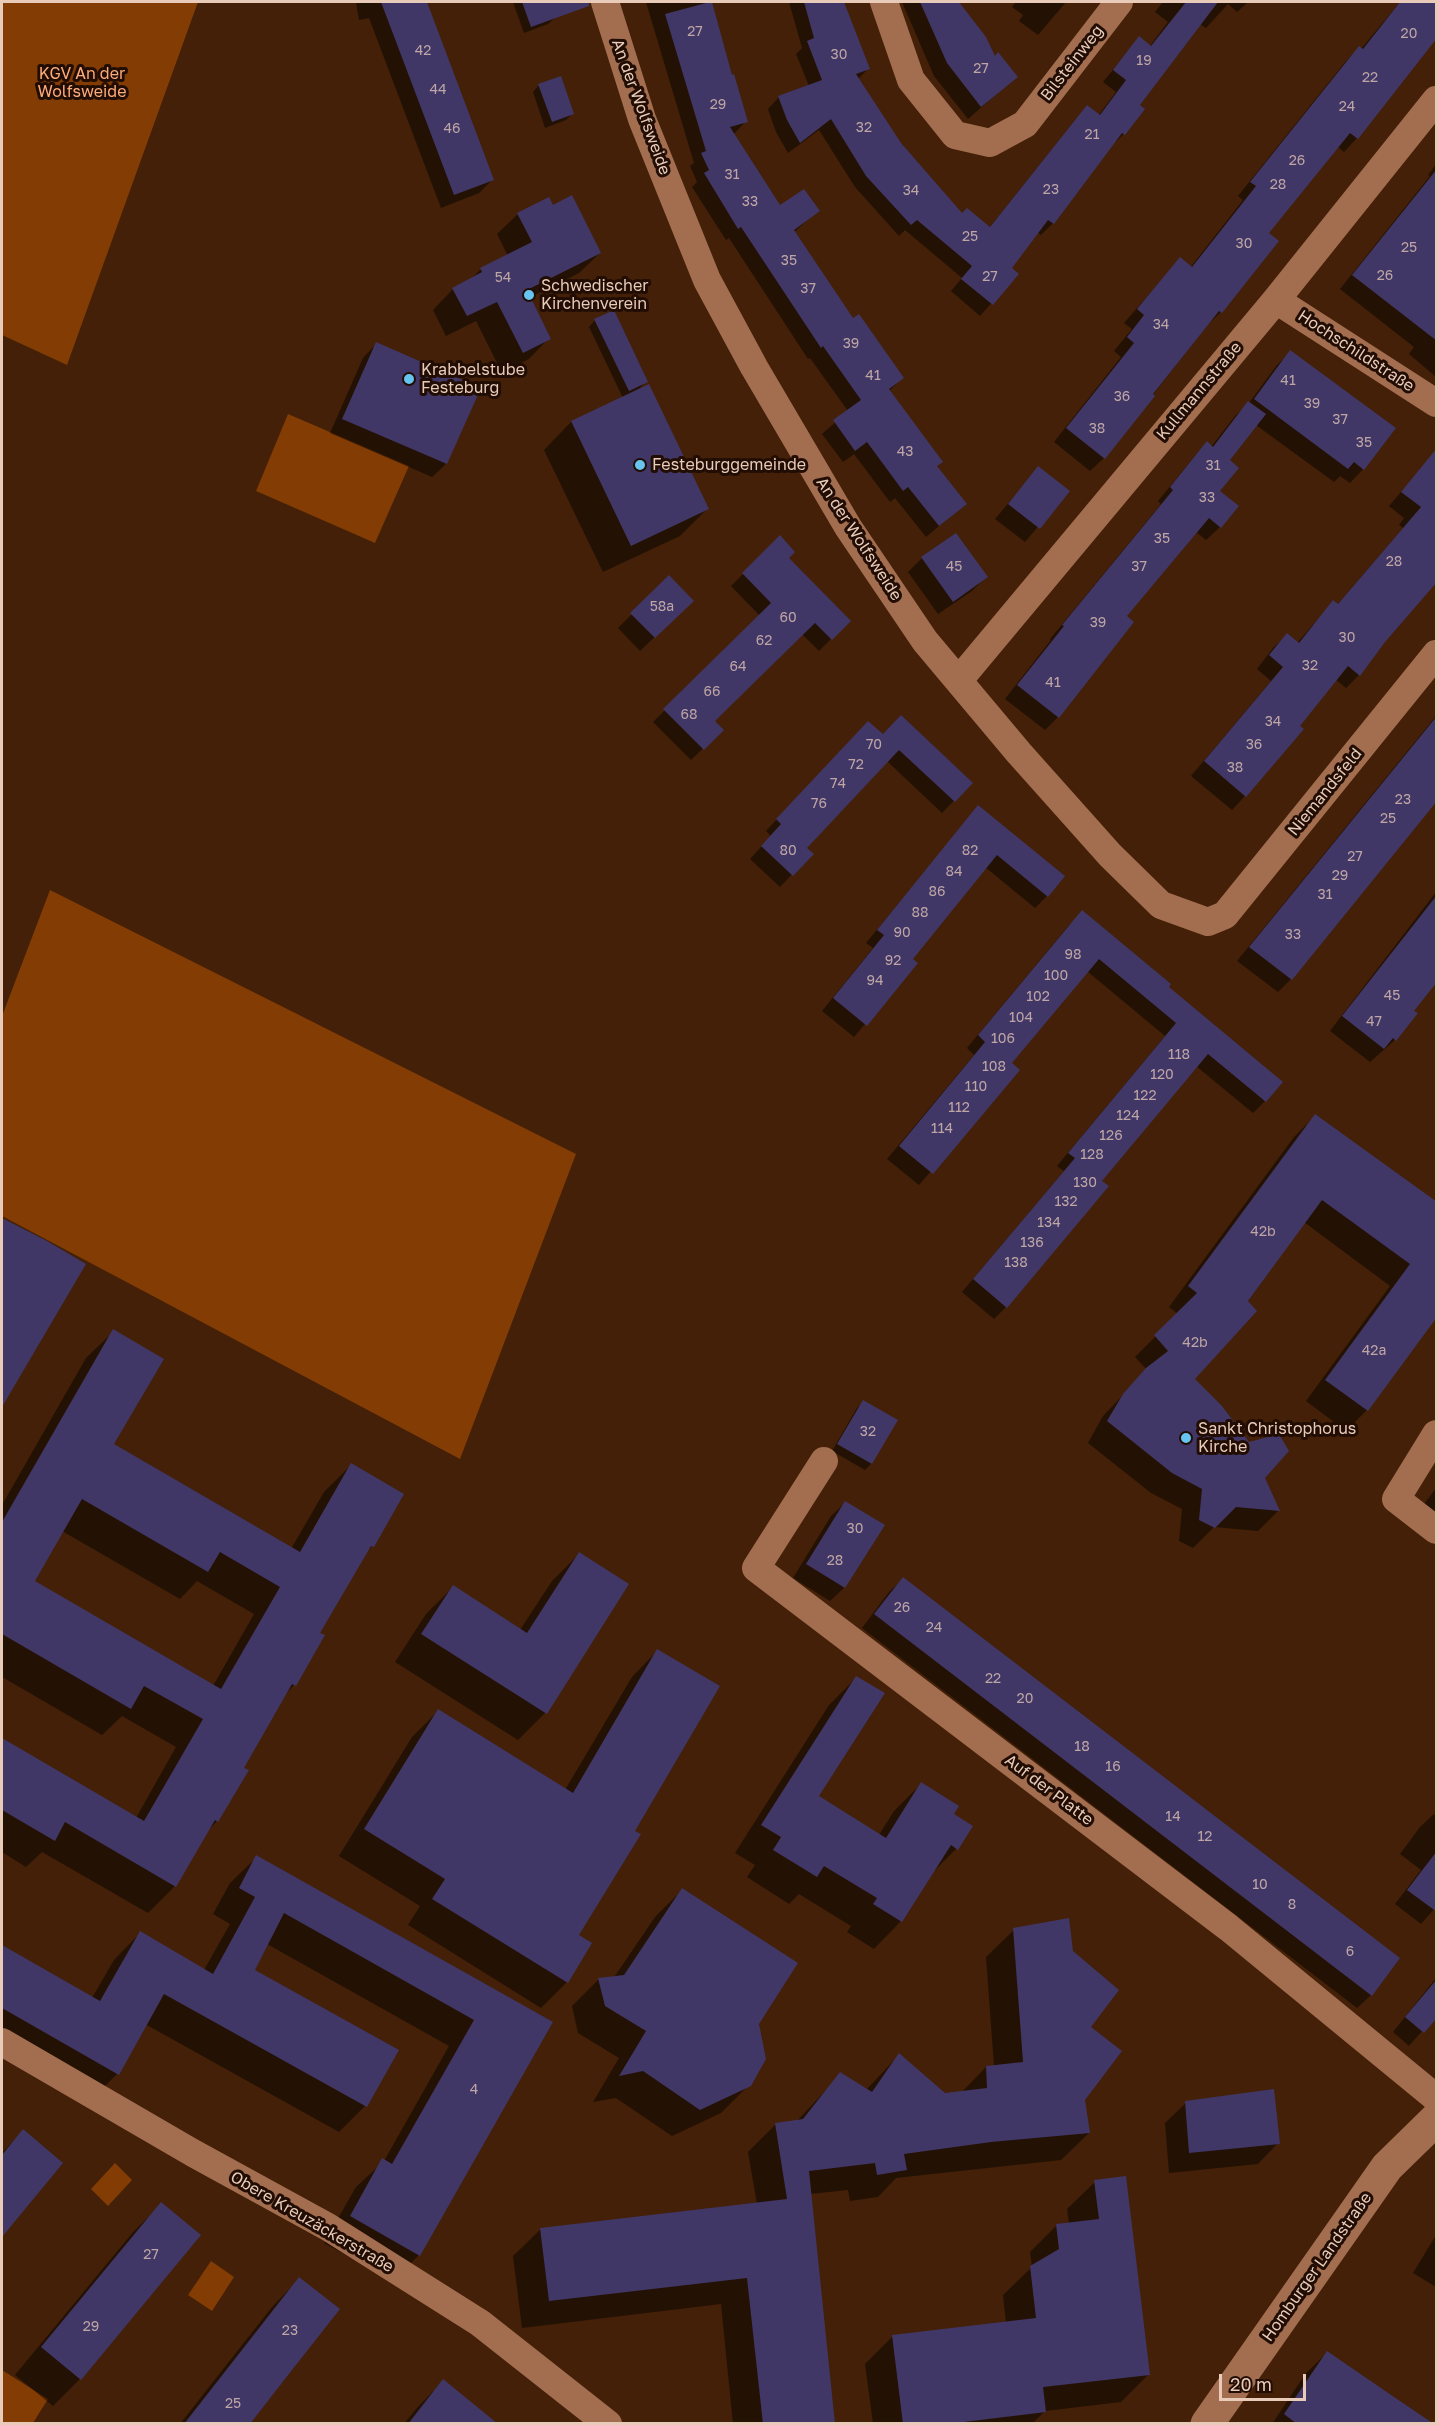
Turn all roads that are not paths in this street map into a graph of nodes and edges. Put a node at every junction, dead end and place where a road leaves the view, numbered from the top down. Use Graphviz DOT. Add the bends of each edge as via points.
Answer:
graph roads {
  1 [pos="605,2"];
  2 [pos="884,2"];
  3 [pos="1119,2"];
  4 [pos="1437,100"];
  5 [pos="1276,300"];
  6 [pos="1437,403"];
  7 [pos="1437,654"];
  8 [pos="959,680"];
  9 [pos="1208,922"];
  10 [pos="1437,1434"];
  11 [pos="824,1461"];
  12 [pos="1437,1530"];
  13 [pos="2,2042"];
  14 [pos="1437,2097"];
  15 [pos="1437,2119"];
  16 [pos="608,2424"];
  17 [pos="1207,2424"];
  1 -- 8 [label="street, An der Wolfsweide" via="642,119 707,280 848,527 925,641"];
  2 -- 3 [label="street, Bilsteinweg" via="911,80 955,135 990,143 1025,124"];
  4 -- 5 [label="street, Kullmannstraße"];
  5 -- 6 [label="street, Hochschildstraße"];
  5 -- 8 [label="street, Kullmannstraße"];
  7 -- 9 [label="street, Niemandsfeld" via="1225,915"];
  8 -- 9 [label="street, An der Wolfsweide" via="1095,838 1161,905"];
  10 -- 12 [label="street" via="1396,1499"];
  11 -- 14 [label="street, Auf der Platte" via="756,1568 1229,1928"];
  13 -- 16 [label="street, Obere Kreuzäckerstraße" via="328,2227 480,2323"];
  15 -- 17 [label="street, Homburger Landstraße" via="1388,2167"];
}
